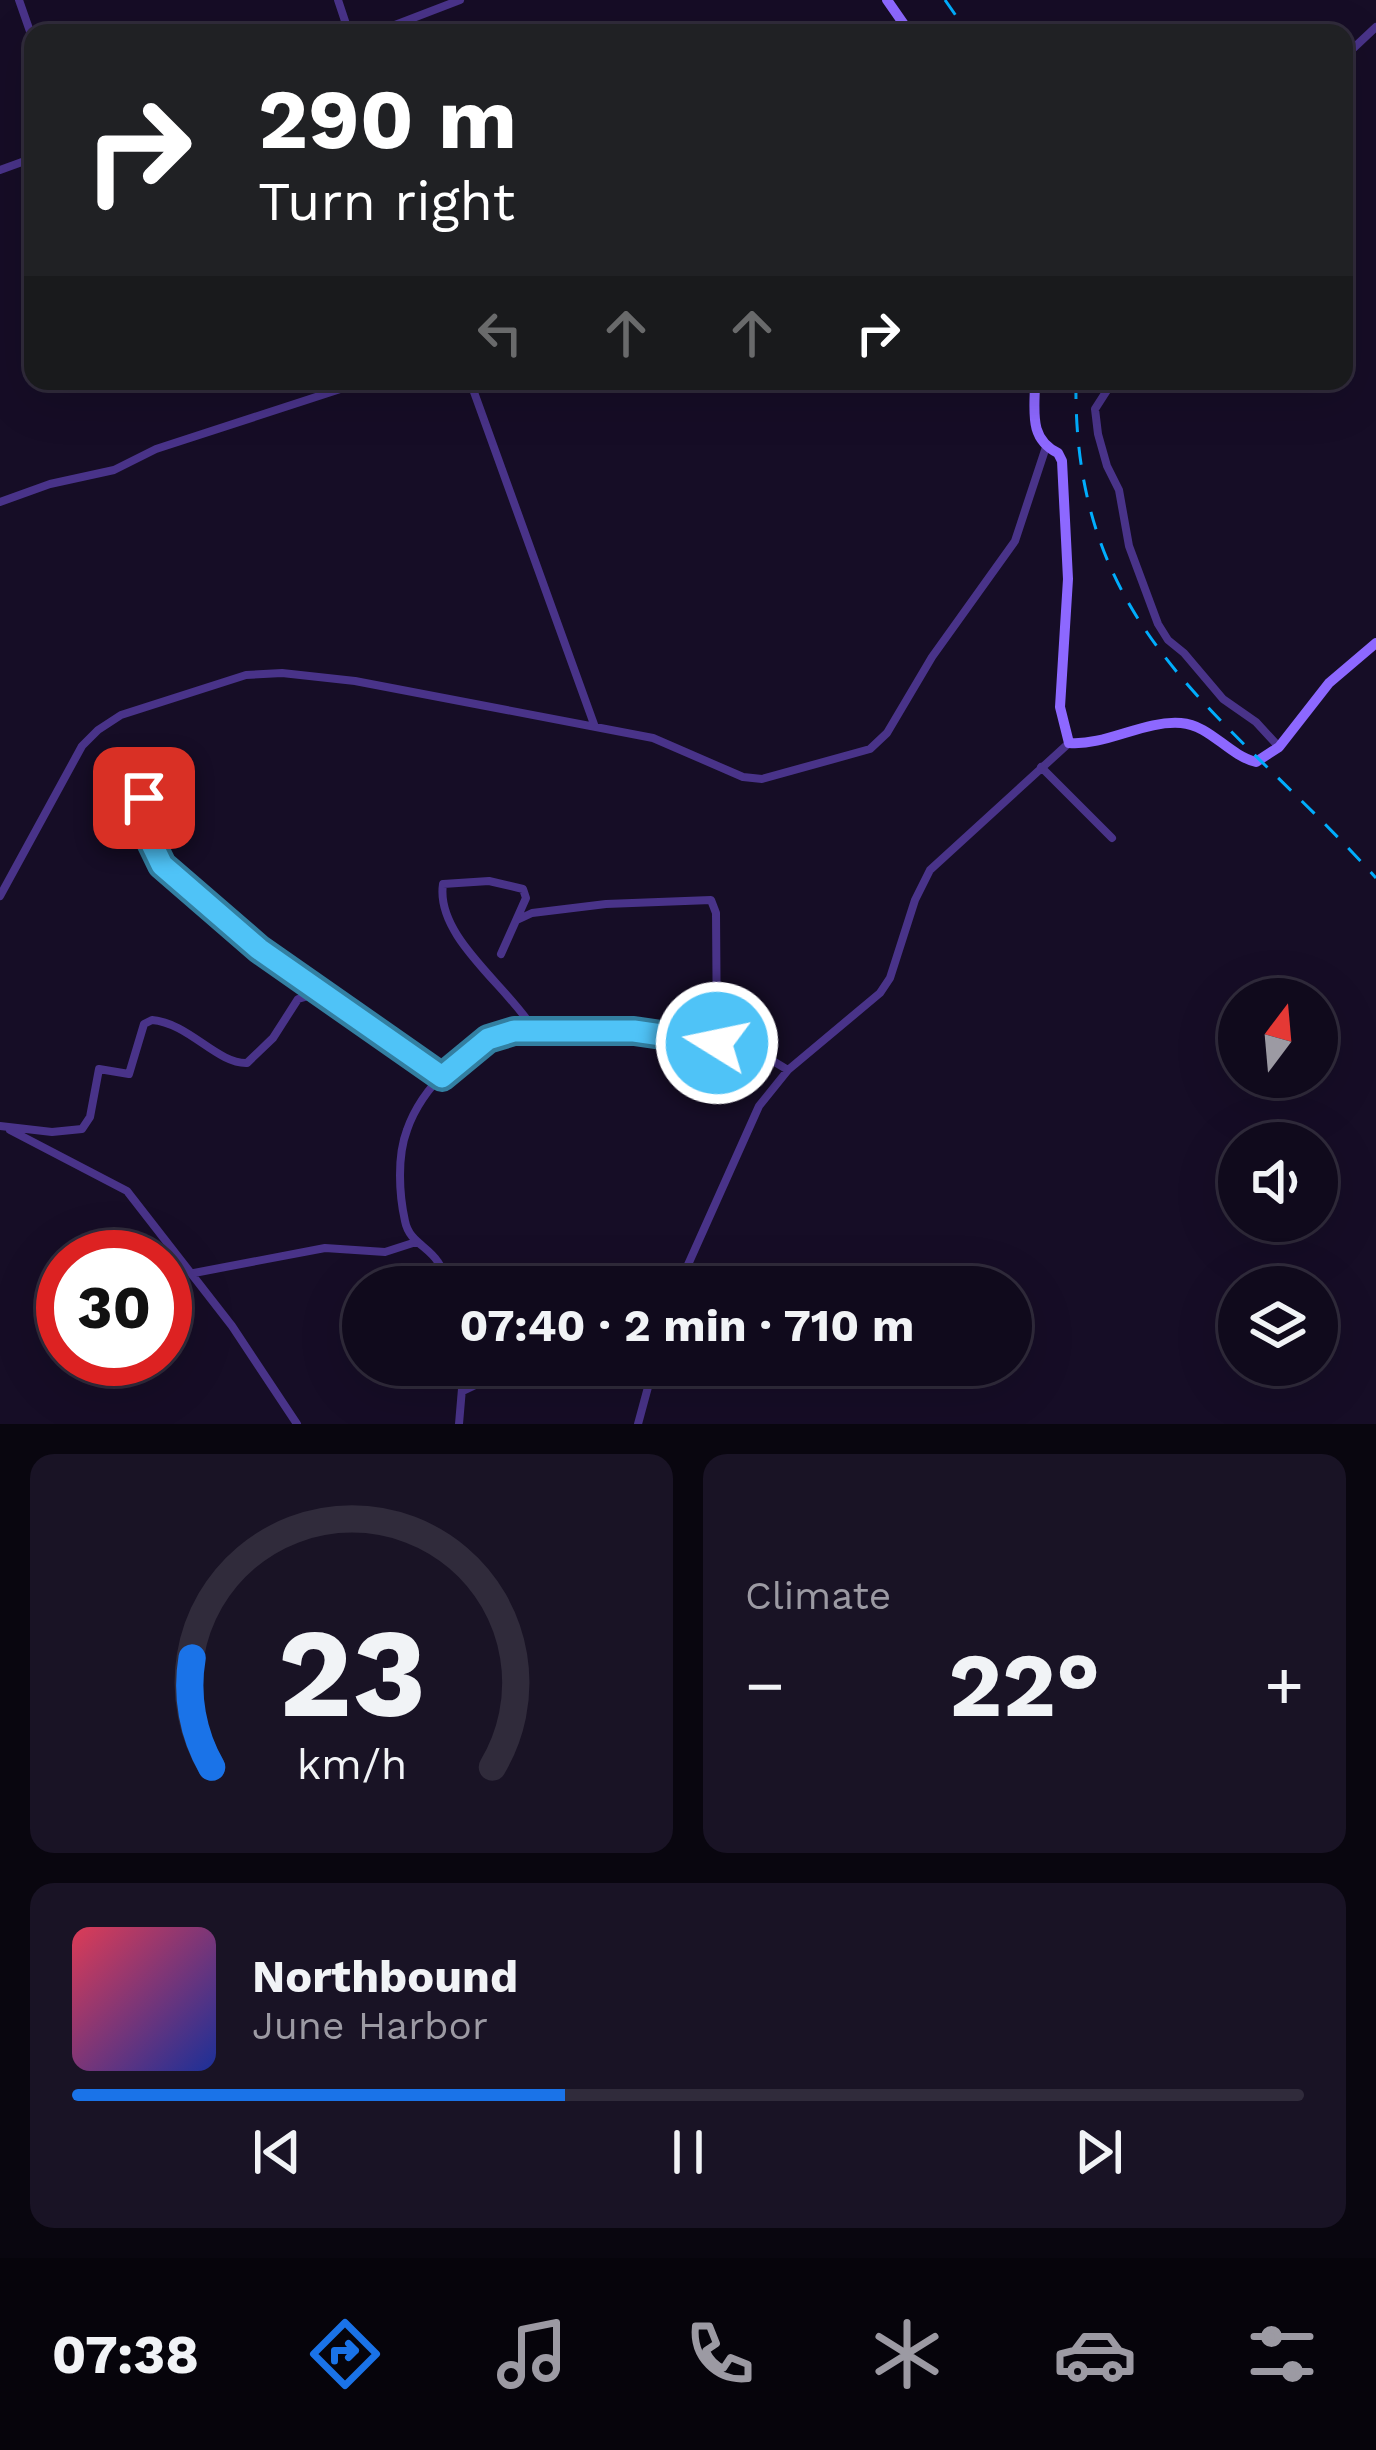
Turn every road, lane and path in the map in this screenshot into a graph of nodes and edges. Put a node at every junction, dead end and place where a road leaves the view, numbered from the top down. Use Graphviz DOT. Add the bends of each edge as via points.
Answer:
graph roads {
  1 [pos="460,0"];
  2 [pos="397,24"];
  3 [pos="1376,27"];
  4 [pos="1353,49"];
  5 [pos="337,390"];
  6 [pos="473,390"];
  7 [pos="1035,390"];
  8 [pos="1107,390"];
  9 [pos="1046,447"];
  10 [pos="0,502"];
  11 [pos="1376,643"];
  12 [pos="595,727"];
  13 [pos="1069,743"];
  14 [pos="1279,748"];
  15 [pos="1041,767"];
  16 [pos="144,798"];
  17 [pos="1112,838"];
  18 [pos="0,896"];
  19 [pos="517,920"];
  20 [pos="501,954"];
  21 [pos="320,993"];
  22 [pos="535,1031"];
  23 [pos="717,1043"];
  24 [pos="788,1070"];
  25 [pos="442,1077"];
  26 [pos="2,1126"];
  27 [pos="416,1243"];
  28 [pos="440,1266"];
  29 [pos="688,1266"];
  30 [pos="194,1274"];
  31 [pos="463,1386"];
  32 [pos="472,1386"];
  33 [pos="648,1386"];
  34 [pos="463,1390"];
  35 [pos="297,1424"];
  36 [pos="458,1424"];
  37 [pos="638,1424"];
  1 -- 2 [label="street"];
  3 -- 4 [label="street"];
  5 -- 10 [label="street"];
  6 -- 12 [label="street"];
  7 -- 9 [label="main road" via="1036,434"];
  8 -- 14 [label="street" via="1095,409 1098,434 1160,629"];
  9 -- 12 [label="street" via="1015,541 869,749 763,779 721,770 653,738"];
  9 -- 13 [label="main road" via="1062,461 1068,579 1060,707"];
  11 -- 14 [label="main road" via="1329,683"];
  12 -- 18 [label="street" via="356,682 246,675 121,715 98,730"];
  13 -- 14 [label="main road" via="1172,722 1194,725 1252,762"];
  13 -- 15 [label="street"];
  15 -- 17 [label="street"];
  15 -- 24 [label="street" via="930,870 880,993"];
  16 -- 21 [label="street" via="162,865"];
  19 -- 20 [label="street"];
  19 -- 22 [label="street" via="523,889 469,879 443,884 453,932"];
  19 -- 23 [label="street" via="606,904 711,900"];
  21 -- 25 [label="street"];
  21 -- 26 [label="street" via="298,999 247,1063 152,1020 132,1071 99,1069 82,1129"];
  22 -- 23 [label="street" via="634,1031"];
  22 -- 25 [label="street" via="488,1039"];
  23 -- 24 [label="street"];
  24 -- 29 [label="street" via="745,1131"];
  25 -- 27 [label="street" via="402,1148 403,1208"];
  26 -- 30 [label="street" via="128,1191"];
  27 -- 28 [label="street"];
  27 -- 30 [label="street" via="386,1252 325,1248"];
  30 -- 35 [label="street"];
  31 -- 34 [label="street"];
  32 -- 34 [label="street"];
  33 -- 37 [label="street"];
  34 -- 36 [label="street"];
}
